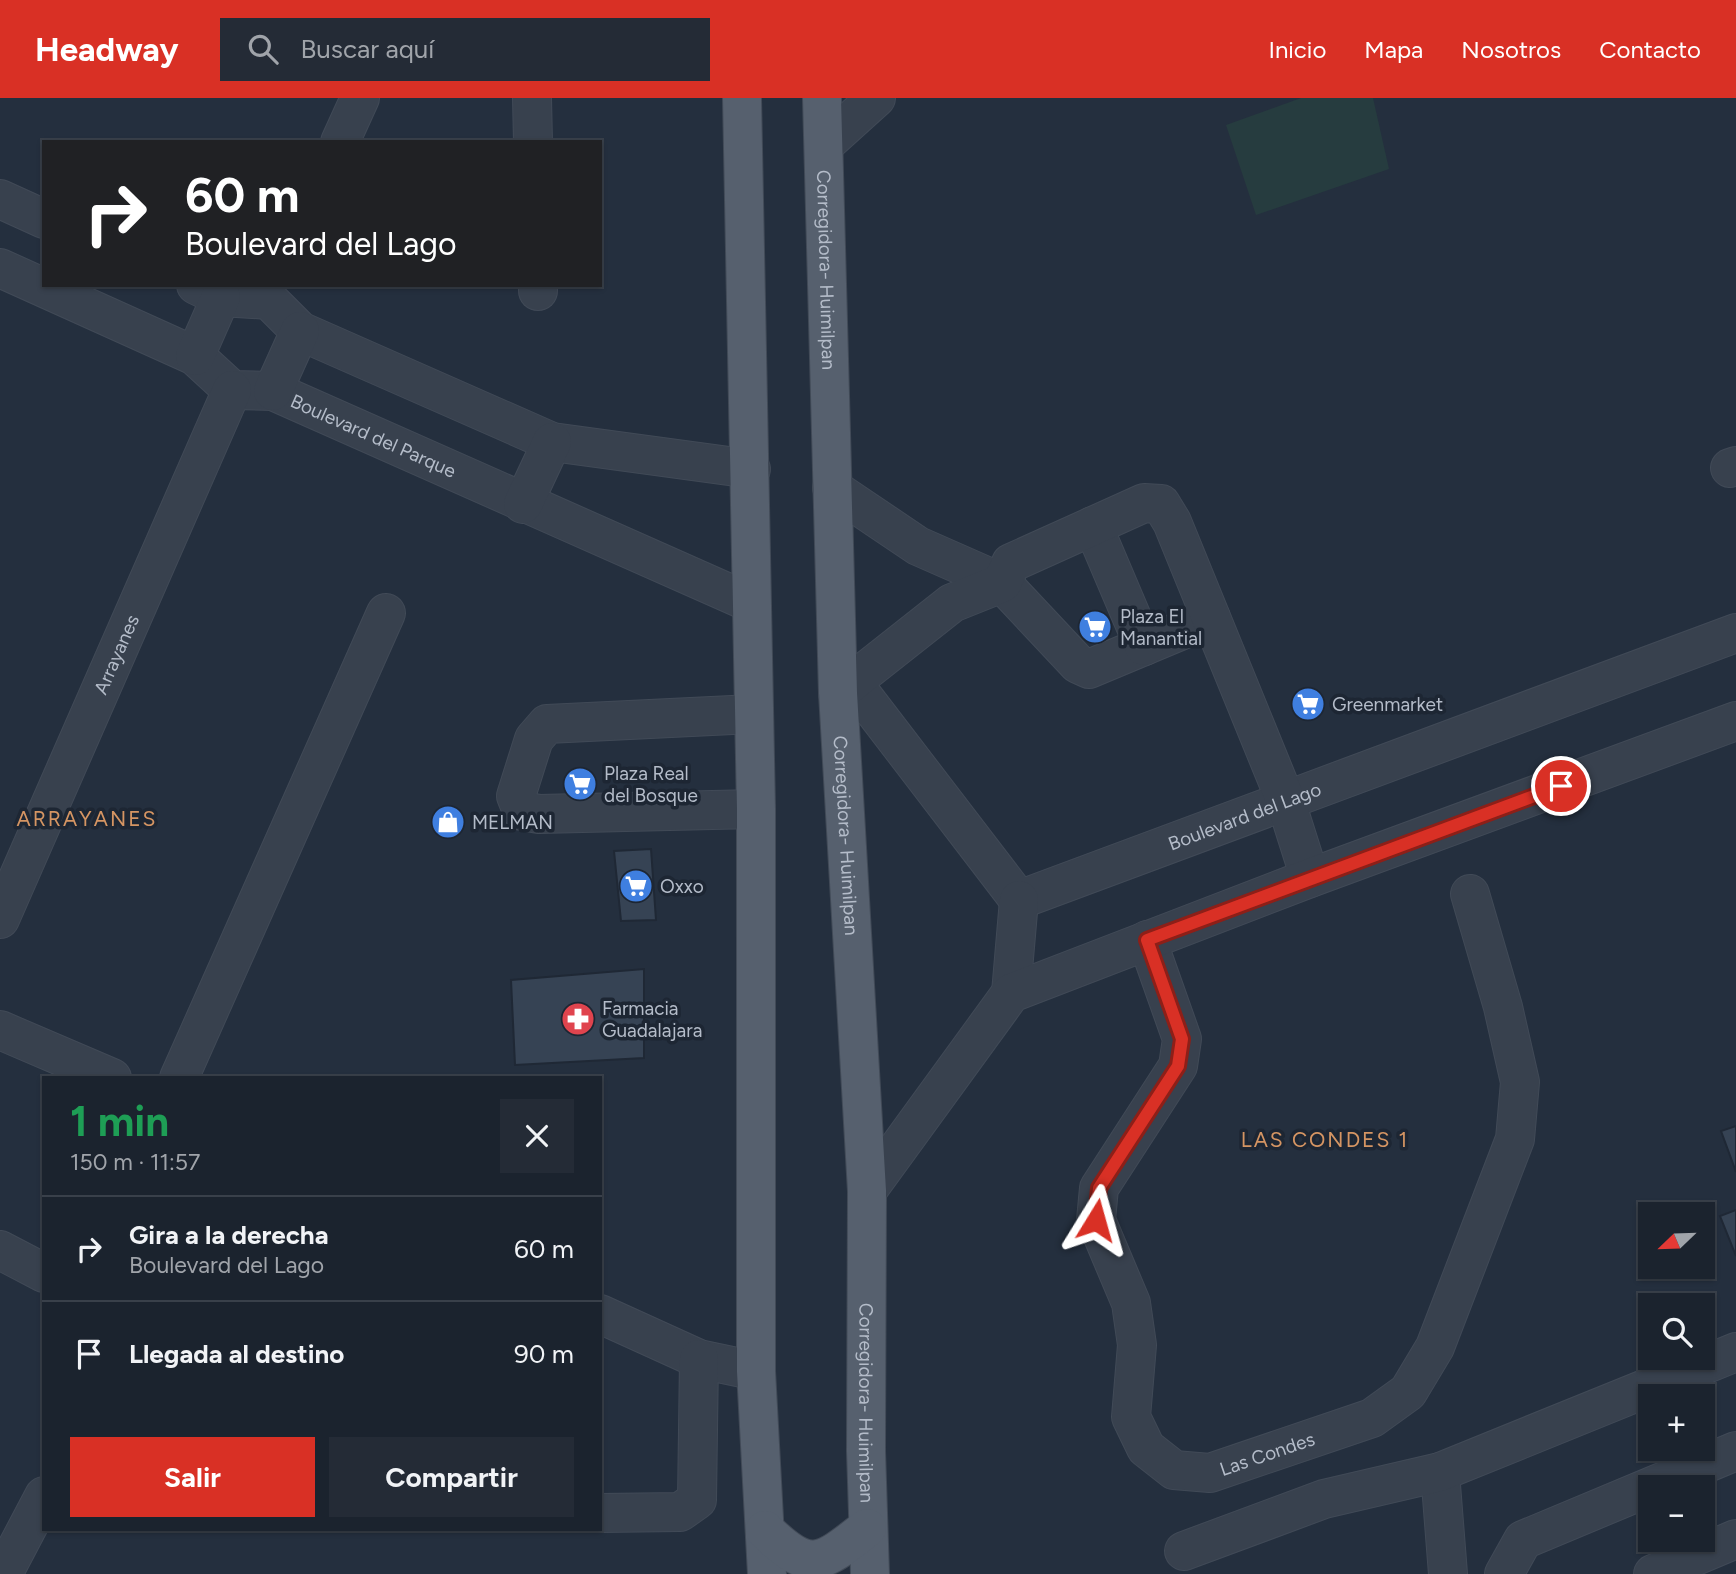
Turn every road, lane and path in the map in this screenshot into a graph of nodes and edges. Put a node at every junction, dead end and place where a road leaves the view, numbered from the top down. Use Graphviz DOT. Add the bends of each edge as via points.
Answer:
graph roads {
  1 [pos="360,98"];
  2 [pos="532,98"];
  3 [pos="741,98"];
  4 [pos="822,98"];
  5 [pos="876,98"];
  6 [pos="341,140"];
  7 [pos="533,140"];
  8 [pos="824,145"];
  9 [pos="0,199"];
  10 [pos="42,218"];
  11 [pos="0,268"];
  12 [pos="42,287"];
  13 [pos="42,287"];
  14 [pos="208,291"];
  15 [pos="273,293"];
  16 [pos="300,331"];
  17 [pos="195,356"];
  18 [pos="232,390"];
  19 [pos="273,391"];
  20 [pos="552,442"];
  21 [pos="751,470"];
  22 [pos="832,488"];
  23 [pos="523,504"];
  24 [pos="1093,526"];
  25 [pos="1002,583"];
  26 [pos="751,603"];
  27 [pos="386,613"];
  28 [pos="1212,618"];
  29 [pos="1736,634"];
  30 [pos="1144,646"];
  31 [pos="838,693"];
  32 [pos="753,713"];
  33 [pos="1736,721"];
  34 [pos="1285,799"];
  35 [pos="756,809"];
  36 [pos="1310,878"];
  37 [pos="1470,894"];
  38 [pos="1019,900"];
  39 [pos="0,919"];
  40 [pos="1147,940"];
  41 [pos="1011,993"];
  42 [pos="0,1030"];
  43 [pos="107,1076"];
  44 [pos="180,1076"];
  45 [pos="867,1191"];
  46 [pos="0,1250"];
  47 [pos="42,1272"];
  48 [pos="602,1315"];
  49 [pos="1736,1352"];
  50 [pos="699,1359"];
  51 [pos="756,1371"];
  52 [pos="1736,1451"];
  53 [pos="1440,1472"];
  54 [pos="42,1500"];
  55 [pos="602,1513"];
  56 [pos="867,1528"];
  57 [pos="765,1530"];
  58 [pos="1736,1539"];
  59 [pos="1184,1551"];
  60 [pos="4,1574"];
  61 [pos="767,1574"];
  62 [pos="870,1574"];
  63 [pos="1448,1574"];
  64 [pos="1504,1574"];
  65 [pos="1653,1574"];
  1 -- 6 [label="street"];
  2 -- 7 [label="street"];
  3 -- 21 [label="main road"];
  4 -- 8 [label="main road, Corregidora- Huimilpan"];
  5 -- 8 [label="street"];
  8 -- 22 [label="main road, Corregidora- Huimilpan"];
  9 -- 10 [label="street"];
  11 -- 12 [label="street"];
  13 -- 17 [label="street"];
  14 -- 15 [label="street"];
  14 -- 17 [label="street"];
  15 -- 16 [label="street"];
  16 -- 19 [label="street"];
  16 -- 20 [label="street"];
  17 -- 18 [label="street"];
  18 -- 19 [label="street, Boulevard del Parque"];
  18 -- 39 [label="street, Arrayanes"];
  19 -- 23 [label="street, Boulevard del Parque"];
  20 -- 21 [label="street"];
  20 -- 23 [label="street"];
  21 -- 26 [label="main road"];
  22 -- 25 [label="street" via="918,546"];
  22 -- 31 [label="main road, Corregidora- Huimilpan"];
  23 -- 26 [label="street, Boulevard del Parque"];
  24 -- 25 [label="street" via="1011,563"];
  24 -- 28 [label="street" via="1144,503 1161,504"];
  24 -- 30 [label="street"];
  25 -- 30 [label="street" via="1078,664 1089,669"];
  25 -- 31 [label="street" via="952,603"];
  26 -- 32 [label="main road"];
  27 -- 44 [label="street"];
  28 -- 30 [label="street"];
  28 -- 34 [label="street"];
  29 -- 34 [label="street, Boulevard del Lago"];
  31 -- 38 [label="street" via="862,695"];
  31 -- 45 [label="main road, Corregidora- Huimilpan"];
  32 -- 35 [label="main road"];
  32 -- 35 [label="street" via="547,724 534,739 516,796 522,811 539,814"];
  33 -- 36 [label="street"];
  34 -- 36 [label="street"];
  34 -- 38 [label="street, Boulevard del Lago"];
  35 -- 51 [label="main road"];
  36 -- 40 [label="street"];
  37 -- 40 [label="street, Las Condes" via="1520,1082 1515,1139 1435,1347 1408,1392 1372,1418 1210,1473 1174,1470 1146,1448 1131,1417 1137,1345 1131,1303 1096,1220 1099,1188 1178,1066 1182,1039"];
  38 -- 41 [label="street"];
  40 -- 41 [label="street"];
  41 -- 45 [label="street"];
  42 -- 43 [label="street"];
  45 -- 56 [label="main road, Corregidora- Huimilpan"];
  46 -- 47 [label="street"];
  48 -- 50 [label="street"];
  49 -- 53 [label="street"];
  50 -- 51 [label="street"];
  50 -- 55 [label="street" via="696,1500 680,1512"];
  51 -- 57 [label="main road"];
  52 -- 64 [label="street" via="1523,1540"];
  53 -- 59 [label="street" via="1324,1499"];
  53 -- 63 [label="street"];
  54 -- 60 [label="street"];
  56 -- 57 [label="main road" via="818,1562 801,1562 787,1555"];
  56 -- 62 [label="main road, Corregidora- Huimilpan"];
  57 -- 61 [label="main road"];
  58 -- 65 [label="street"];
}
